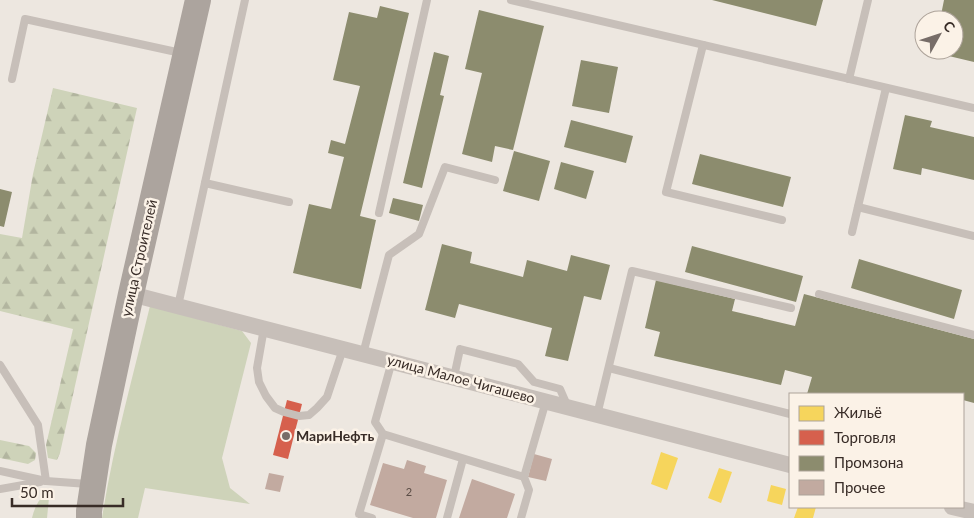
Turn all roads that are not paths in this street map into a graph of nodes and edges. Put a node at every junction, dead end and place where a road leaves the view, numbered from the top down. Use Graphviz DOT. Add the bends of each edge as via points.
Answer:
graph roads {
  1 [pos="198,0"];
  2 [pos="245,0"];
  3 [pos="427,0"];
  4 [pos="511,0"];
  5 [pos="868,0"];
  6 [pos="703,45"];
  7 [pos="186,54"];
  8 [pos="12,79"];
  9 [pos="849,79"];
  10 [pos="886,88"];
  11 [pos="974,108"];
  12 [pos="495,180"];
  13 [pos="205,184"];
  14 [pos="289,202"];
  15 [pos="858,207"];
  16 [pos="379,213"];
  17 [pos="782,220"];
  18 [pos="852,232"];
  19 [pos="974,236"];
  20 [pos="131,294"];
  21 [pos="819,294"];
  22 [pos="178,306"];
  23 [pos="791,308"];
  24 [pos="264,328"];
  25 [pos="974,336"];
  26 [pos="343,349"];
  27 [pos="362,354"];
  28 [pos="392,361"];
  29 [pos="0,365"];
  30 [pos="609,368"];
  31 [pos="454,377"];
  32 [pos="546,401"];
  33 [pos="568,407"];
  34 [pos="789,414"];
  35 [pos="598,415"];
  36 [pos="383,434"];
  37 [pos="464,459"];
  38 [pos="789,465"];
  39 [pos="0,471"];
  40 [pos="524,477"];
  41 [pos="46,481"];
  42 [pos="92,485"];
  43 [pos="0,489"];
  44 [pos="956,508"];
  45 [pos="974,512"];
  46 [pos="88,518"];
  47 [pos="372,518"];
  48 [pos="447,518"];
  49 [pos="521,518"];
  1 -- 7 [label="main road, улица Строителей"];
  2 -- 13 [label="lane"];
  3 -- 16 [label="lane"];
  4 -- 6 [label="lane"];
  5 -- 9 [label="lane"];
  6 -- 9 [label="lane"];
  6 -- 17 [label="lane" via="666,192"];
  7 -- 8 [label="lane" via="25,19"];
  7 -- 20 [label="main road, улица Строителей"];
  9 -- 10 [label="lane"];
  10 -- 11 [label="lane"];
  10 -- 15 [label="lane"];
  12 -- 27 [label="lane" via="445,167 419,234 389,255"];
  13 -- 14 [label="lane"];
  13 -- 22 [label="lane"];
  15 -- 18 [label="lane"];
  15 -- 19 [label="lane"];
  20 -- 22 [label="street, улица Малое Чигашево"];
  20 -- 42 [label="main road, улица Строителей"];
  21 -- 25 [label="lane"];
  22 -- 24 [label="street, улица Малое Чигашево"];
  23 -- 30 [label="lane" via="632,271"];
  24 -- 26 [label="street, улица Малое Чигашево"];
  24 -- 26 [label="lane" via="257,368 259,382 275,408 299,416 309,415 327,397"];
  26 -- 27 [label="street, улица Малое Чигашево"];
  27 -- 28 [label="street, улица Малое Чигашево"];
  28 -- 31 [label="street, улица Малое Чигашево"];
  28 -- 36 [label="lane" via="375,422"];
  29 -- 41 [label="lane" via="38,425"];
  30 -- 34 [label="lane"];
  30 -- 35 [label="lane"];
  31 -- 32 [label="street, улица Малое Чигашево"];
  31 -- 33 [label="lane" via="460,349 518,364 534,382 560,389"];
  32 -- 33 [label="street, улица Малое Чигашево"];
  32 -- 40 [label="lane"];
  33 -- 35 [label="street, улица Малое Чигашево"];
  35 -- 38 [label="street, улица Малое Чигашево"];
  36 -- 37 [label="lane"];
  36 -- 47 [label="lane" via="359,514"];
  37 -- 40 [label="lane"];
  37 -- 48 [label="lane"];
  39 -- 41 [label="lane"];
  40 -- 49 [label="lane" via="529,490"];
  41 -- 42 [label="lane"];
  41 -- 43 [label="lane"];
  42 -- 46 [label="main road, улица Строителей"];
  44 -- 45 [label="street"];
}
